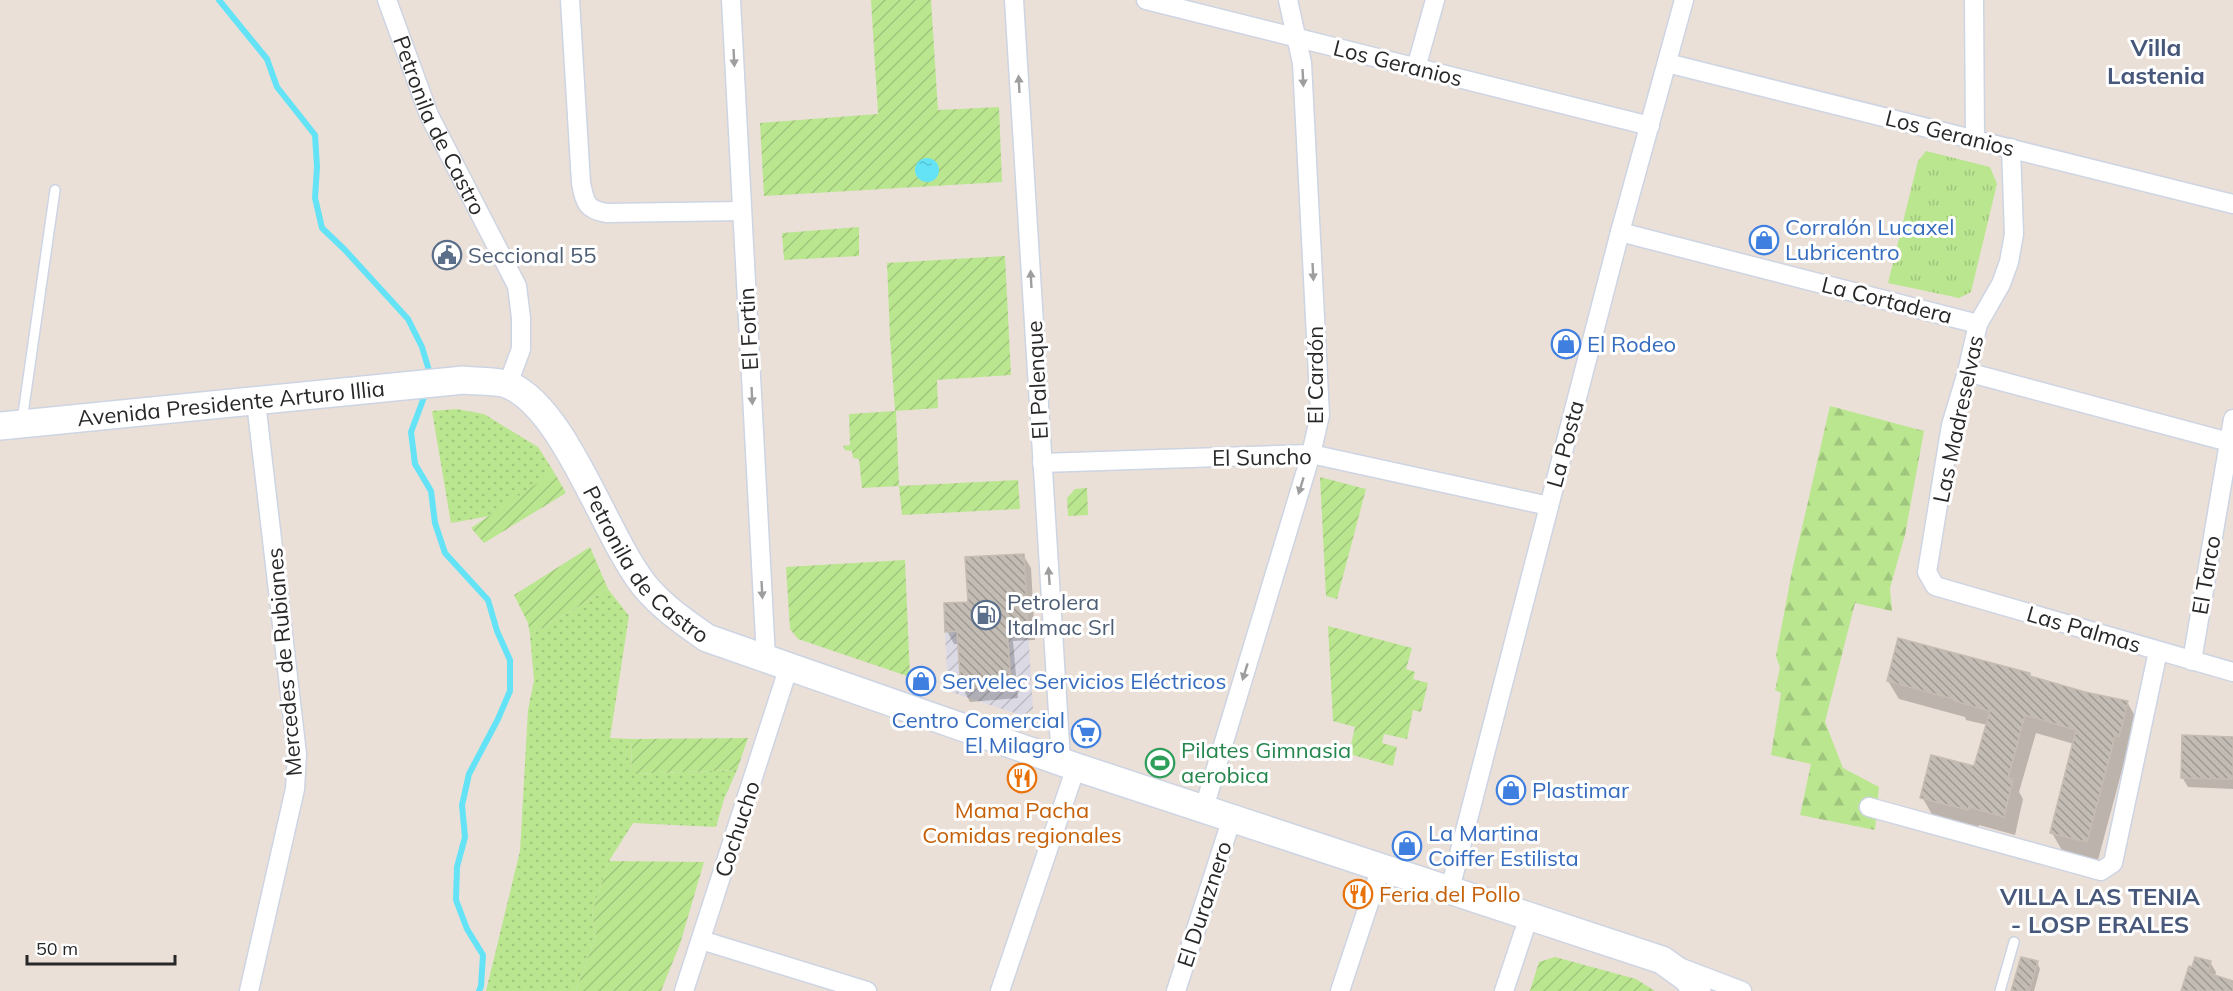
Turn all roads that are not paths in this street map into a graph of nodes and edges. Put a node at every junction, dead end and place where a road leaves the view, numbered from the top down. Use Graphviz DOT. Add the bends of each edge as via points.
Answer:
graph roads {
  1 [pos="387,0"];
  2 [pos="570,0"];
  3 [pos="731,0"];
  4 [pos="1014,0"];
  5 [pos="1146,0"];
  6 [pos="1288,0"];
  7 [pos="1435,0"];
  8 [pos="1684,0"];
  9 [pos="1974,0"];
  10 [pos="1296,37"];
  11 [pos="1667,63"];
  12 [pos="1416,68"];
  13 [pos="1650,126"];
  14 [pos="1975,139"];
  15 [pos="2011,148"];
  16 [pos="55,189"];
  17 [pos="2233,204"];
  18 [pos="742,211"];
  19 [pos="1620,232"];
  20 [pos="1978,324"];
  21 [pos="1967,372"];
  22 [pos="508,384"];
  23 [pos="256,402"];
  24 [pos="2233,419"];
  25 [pos="11,425"];
  26 [pos="2231,442"];
  27 [pos="1311,454"];
  28 [pos="1042,463"];
  29 [pos="1549,506"];
  30 [pos="1935,586"];
  31 [pos="2158,651"];
  32 [pos="2192,661"];
  33 [pos="777,662"];
  34 [pos="2233,672"];
  35 [pos="1069,764"];
  36 [pos="1869,807"];
  37 [pos="1204,808"];
  38 [pos="1232,818"];
  39 [pos="1381,867"];
  40 [pos="1450,889"];
  41 [pos="1529,916"];
  42 [pos="701,940"];
  43 [pos="2014,942"];
  44 [pos="1662,960"];
  45 [pos="249,991"];
  46 [pos="684,991"];
  47 [pos="867,991"];
  48 [pos="1000,991"];
  49 [pos="1176,991"];
  50 [pos="1340,991"];
  51 [pos="1504,991"];
  52 [pos="1697,991"];
  53 [pos="1742,991"];
  54 [pos="2000,991"];
  1 -- 22 [label="street, Petronila de Castro" via="429,115 517,285 520,349"];
  2 -- 18 [label="street" via="585,202 595,211 607,213"];
  3 -- 18 [label="street, El Fortin, one-way"];
  28 -- 4 [label="street, El Palenque, one-way"];
  5 -- 10 [label="street, Los Geranios"];
  6 -- 10 [label="street, El Cardón"];
  7 -- 12 [label="street"];
  8 -- 11 [label="street, La Posta"];
  9 -- 14 [label="street"];
  10 -- 12 [label="street, Los Geranios"];
  10 -- 27 [label="street, El Cardón, one-way" via="1302,63 1320,414"];
  11 -- 13 [label="street, La Posta"];
  11 -- 14 [label="street, Los Geranios"];
  12 -- 13 [label="street, Los Geranios"];
  13 -- 19 [label="street, La Posta"];
  14 -- 15 [label="street, Los Geranios"];
  15 -- 17 [label="street, Los Geranios"];
  15 -- 20 [label="street, Las Madreselvas" via="2014,234 2009,262"];
  16 -- 25 [label="lane"];
  18 -- 33 [label="street, El Fortin, one-way"];
  19 -- 20 [label="street, La Cortadera"];
  19 -- 29 [label="street, La Posta"];
  20 -- 21 [label="street, Las Madreselvas"];
  21 -- 26 [label="street"];
  21 -- 30 [label="street, Las Madreselvas" via="1952,425 1927,572"];
  22 -- 23 [label="main road, Avenida Presidente Arturo Illia" via="464,380"];
  22 -- 33 [label="main road, Petronila de Castro" via="549,418 622,552 664,607 707,638"];
  23 -- 25 [label="main road, Avenida Presidente Arturo Illia"];
  23 -- 45 [label="street, Mercedes de Rubianes" via="297,754 295,789"];
  24 -- 26 [label="street, El Tarco"];
  26 -- 32 [label="street, El Tarco"];
  27 -- 28 [label="street, El Suncho"];
  27 -- 29 [label="street, El Suncho"];
  27 -- 37 [label="street, El Cardón, one-way"];
  35 -- 28 [label="street, El Palenque, one-way"];
  29 -- 40 [label="street, La Posta"];
  30 -- 31 [label="street, Las Palmas"];
  31 -- 32 [label="street, Las Palmas"];
  31 -- 36 [label="street" via="2113,864 2101,871"];
  32 -- 34 [label="street, Las Palmas"];
  33 -- 35 [label="main road"];
  33 -- 42 [label="street, Cochucho"];
  35 -- 37 [label="main road"];
  35 -- 48 [label="street"];
  37 -- 38 [label="main road"];
  38 -- 39 [label="main road"];
  38 -- 49 [label="street, El Duraznero"];
  39 -- 40 [label="main road"];
  39 -- 50 [label="street"];
  40 -- 41 [label="main road"];
  41 -- 44 [label="main road"];
  41 -- 51 [label="street"];
  42 -- 46 [label="street, Cochucho"];
  42 -- 47 [label="street"];
  43 -- 54 [label="lane"];
  44 -- 52 [label="main road" via="1687,978"];
  44 -- 53 [label="street"];
}
